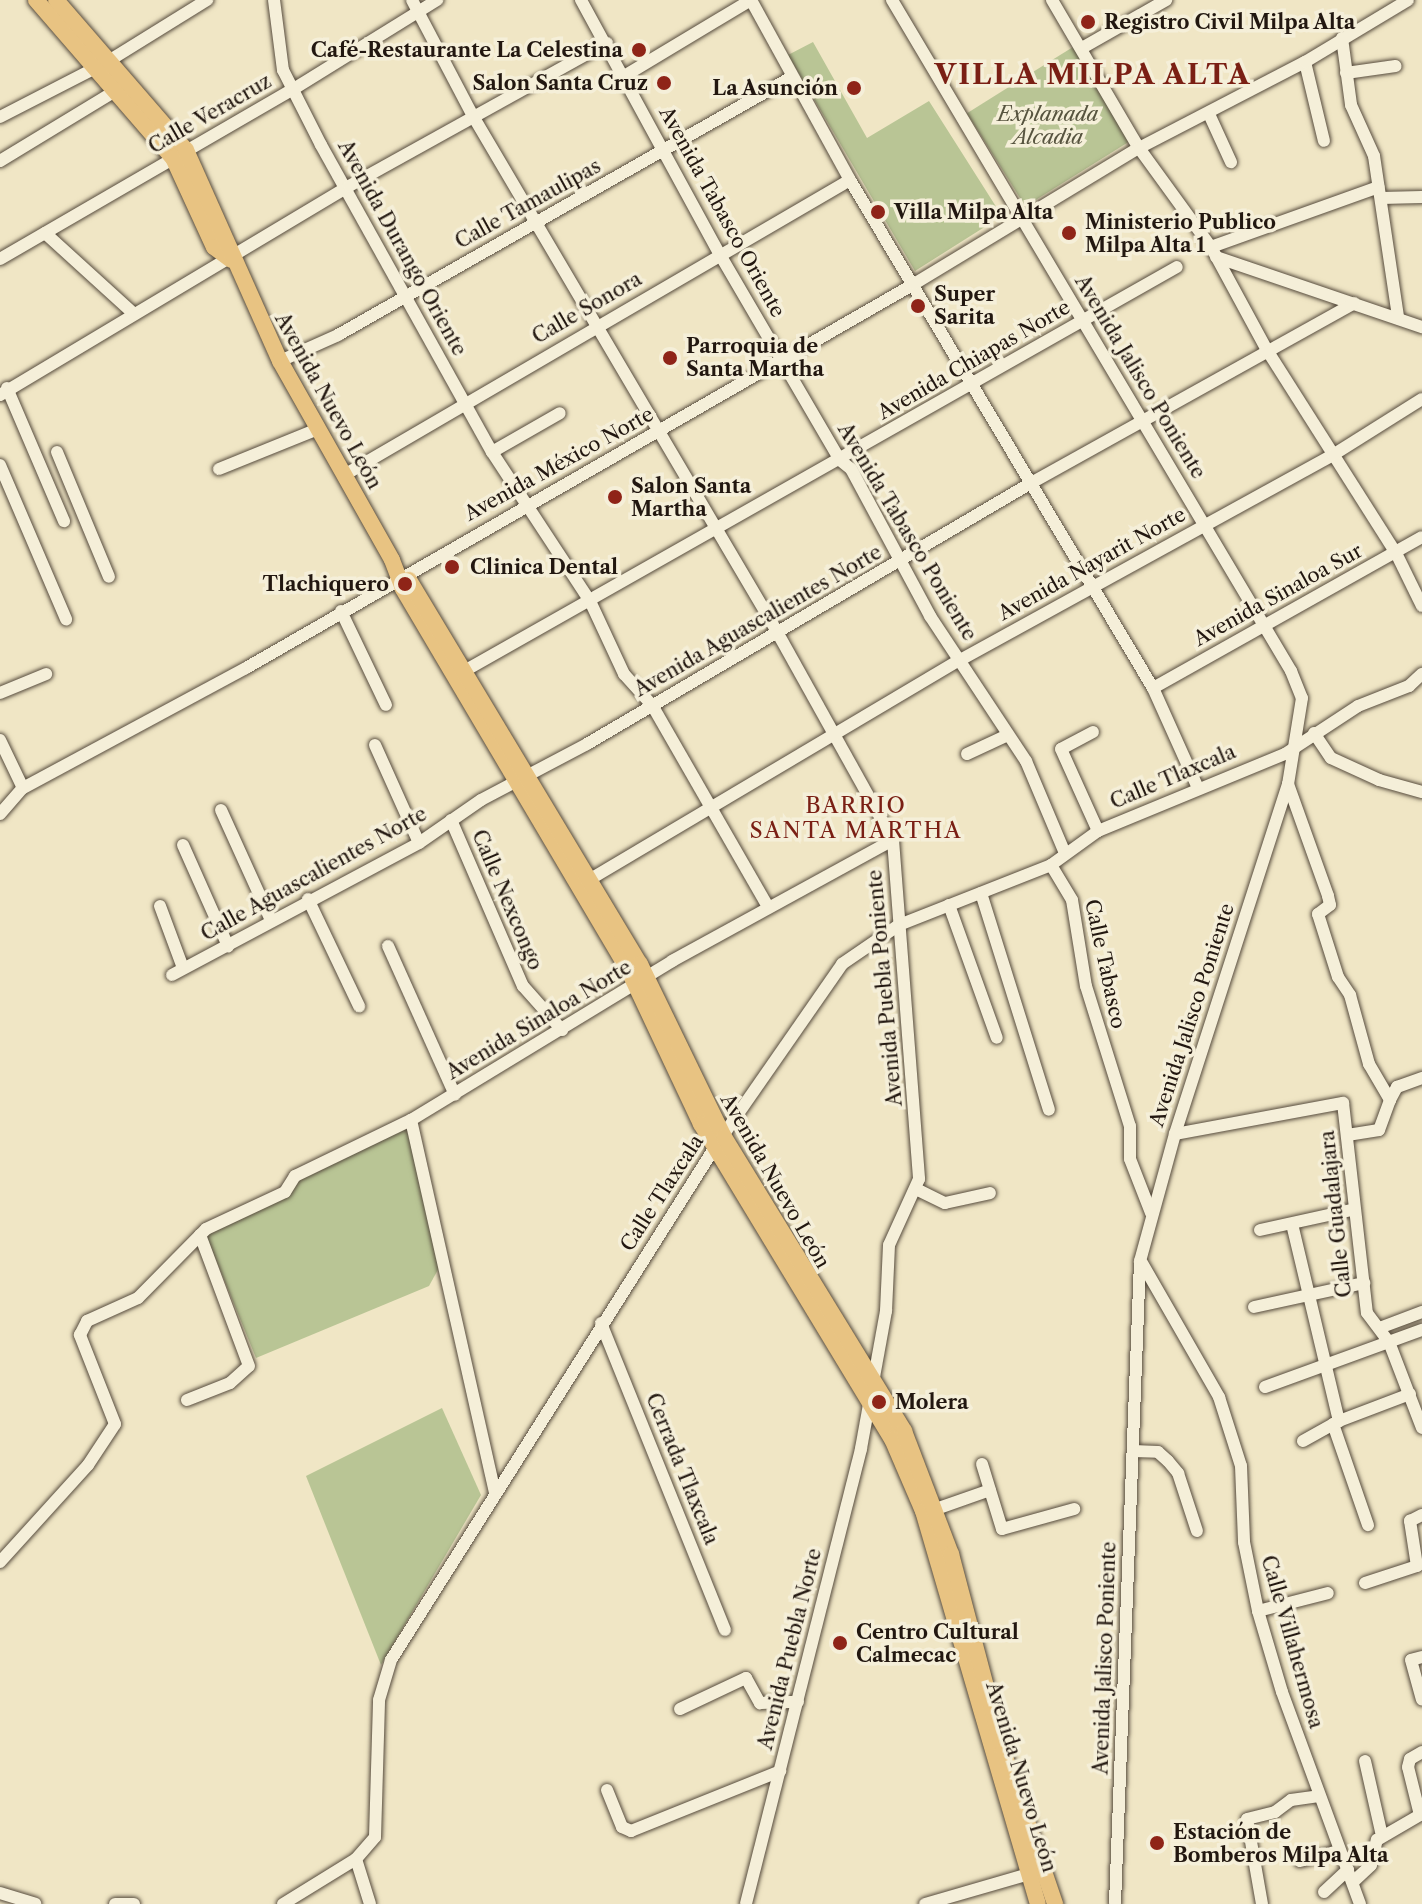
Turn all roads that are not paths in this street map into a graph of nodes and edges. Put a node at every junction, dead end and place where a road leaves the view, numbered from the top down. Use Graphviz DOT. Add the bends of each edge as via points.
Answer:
graph roads {
  1 [pos="36,0"];
  2 [pos="56,0"];
  3 [pos="207,0"];
  4 [pos="274,0"];
  5 [pos="437,0"];
  6 [pos="581,0"];
  7 [pos="751,0"];
  8 [pos="892,0"];
  9 [pos="1052,0"];
  10 [pos="1166,0"];
  11 [pos="1408,0"];
  12 [pos="1385,5"];
  13 [pos="415,6"];
  14 [pos="1342,38"];
  15 [pos="607,43"];
  16 [pos="1082,48"];
  17 [pos="1305,62"];
  18 [pos="102,65"];
  19 [pos="1396,66"];
  20 [pos="1346,73"];
  21 [pos="626,75"];
  22 [pos="792,77"];
  23 [pos="117,90"];
  24 [pos="292,90"];
  25 [pos="1209,114"];
  26 [pos="473,116"];
  27 [pos="0,117"];
  28 [pos="1324,141"];
  29 [pos="1139,148"];
  30 [pos="662,152"];
  31 [pos="179,154"];
  32 [pos="0,161"];
  33 [pos="1231,162"];
  34 [pos="850,180"];
  35 [pos="349,186"];
  36 [pos="1380,193"];
  37 [pos="1422,197"];
  38 [pos="1024,216"];
  39 [pos="535,222"];
  40 [pos="45,233"];
  41 [pos="1213,252"];
  42 [pos="719,253"];
  43 [pos="0,259"];
  44 [pos="232,261"];
  45 [pos="1177,267"];
  46 [pos="914,284"];
  47 [pos="405,296"];
  48 [pos="1354,303"];
  49 [pos="134,314"];
  50 [pos="1398,317"];
  51 [pos="1082,321"];
  52 [pos="596,326"];
  53 [pos="1421,327"];
  54 [pos="1267,350"];
  55 [pos="784,359"];
  56 [pos="280,361"];
  57 [pos="971,384"];
  58 [pos="4,392"];
  59 [pos="1422,399"];
  60 [pos="465,400"];
  61 [pos="560,413"];
  62 [pos="1143,422"];
  63 [pos="318,429"];
  64 [pos="659,431"];
  65 [pos="57,452"];
  66 [pos="492,452"];
  67 [pos="1333,455"];
  68 [pos="840,460"];
  69 [pos="0,465"];
  70 [pos="219,469"];
  71 [pos="346,474"];
  72 [pos="1031,483"];
  73 [pos="72,489"];
  74 [pos="54,498"];
  75 [pos="527,504"];
  76 [pos="64,521"];
  77 [pos="1204,525"];
  78 [pos="718,530"];
  79 [pos="1422,537"];
  80 [pos="1396,553"];
  81 [pos="903,561"];
  82 [pos="398,570"];
  83 [pos="109,577"];
  84 [pos="1091,587"];
  85 [pos="590,601"];
  86 [pos="1422,606"];
  87 [pos="341,611"];
  88 [pos="66,619"];
  89 [pos="1261,625"];
  90 [pos="776,630"];
  91 [pos="960,660"];
  92 [pos="462,673"];
  93 [pos="46,674"];
  94 [pos="1422,674"];
  95 [pos="1153,688"];
  96 [pos="0,693"];
  97 [pos="386,705"];
  98 [pos="652,705"];
  99 [pos="1093,732"];
  100 [pos="1314,733"];
  101 [pos="835,734"];
  102 [pos="1008,735"];
  103 [pos="0,740"];
  104 [pos="375,745"];
  105 [pos="1295,747"];
  106 [pos="967,754"];
  107 [pos="522,778"];
  108 [pos="1288,784"];
  109 [pos="1197,786"];
  110 [pos="23,788"];
  111 [pos="1422,792"];
  112 [pos="710,805"];
  113 [pos="221,810"];
  114 [pos="0,814"];
  115 [pos="451,820"];
  116 [pos="1098,831"];
  117 [pos="893,840"];
  118 [pos="419,843"];
  119 [pos="183,845"];
  120 [pos="1064,851"];
  121 [pos="1051,865"];
  122 [pos="582,884"];
  123 [pos="981,893"];
  124 [pos="308,899"];
  125 [pos="949,905"];
  126 [pos="160,906"];
  127 [pos="768,907"];
  128 [pos="271,920"];
  129 [pos="899,925"];
  130 [pos="228,946"];
  131 [pos="388,946"];
  132 [pos="182,965"];
  133 [pos="172,975"];
  134 [pos="642,981"];
  135 [pos="359,1006"];
  136 [pos="562,1030"];
  137 [pos="997,1038"];
  138 [pos="1422,1078"];
  139 [pos="455,1095"];
  140 [pos="1390,1100"];
  141 [pos="1049,1110"];
  142 [pos="411,1120"];
  143 [pos="1175,1134"];
  144 [pos="1347,1135"];
  145 [pos="720,1142"];
  146 [pos="916,1189"];
  147 [pos="990,1193"];
  148 [pos="1352,1210"];
  149 [pos="1151,1213"];
  150 [pos="1292,1224"];
  151 [pos="1260,1230"];
  152 [pos="203,1232"];
  153 [pos="1140,1261"];
  154 [pos="1364,1283"];
  155 [pos="1307,1296"];
  156 [pos="1254,1307"];
  157 [pos="1422,1312"];
  158 [pos="601,1323"];
  159 [pos="1382,1327"];
  160 [pos="1422,1330"];
  161 [pos="1389,1342"];
  162 [pos="1324,1366"];
  163 [pos="875,1383"];
  164 [pos="1265,1387"];
  165 [pos="1410,1394"];
  166 [pos="187,1400"];
  167 [pos="871,1403"];
  168 [pos="1336,1422"];
  169 [pos="1422,1428"];
  170 [pos="1303,1441"];
  171 [pos="1133,1451"];
  172 [pos="982,1464"];
  173 [pos="990,1490"];
  174 [pos="495,1492"];
  175 [pos="936,1509"];
  176 [pos="1074,1509"];
  177 [pos="1422,1515"];
  178 [pos="1368,1525"];
  179 [pos="1197,1531"];
  180 [pos="0,1562"];
  181 [pos="1365,1583"];
  182 [pos="1328,1593"];
  183 [pos="1258,1611"];
  184 [pos="725,1630"];
  185 [pos="1422,1657"];
  186 [pos="1422,1700"];
  187 [pos="798,1702"];
  188 [pos="680,1709"];
  189 [pos="1422,1752"];
  190 [pos="1365,1761"];
  191 [pos="780,1771"];
  192 [pos="607,1790"];
  193 [pos="1319,1796"];
  194 [pos="1382,1836"];
  195 [pos="1339,1851"];
  196 [pos="356,1859"];
  197 [pos="1300,1861"];
  198 [pos="1029,1874"];
  199 [pos="1351,1875"];
  200 [pos="1324,1892"];
  201 [pos="0,1893"];
  202 [pos="35,1904"];
  203 [pos="115,1904"];
  204 [pos="134,1904"];
  205 [pos="283,1904"];
  206 [pos="370,1904"];
  207 [pos="746,1904"];
  208 [pos="925,1904"];
  209 [pos="1038,1904"];
  210 [pos="1055,1904"];
  211 [pos="1115,1904"];
  212 [pos="1262,1904"];
  213 [pos="1360,1904"];
  1 -- 18 [label="main road, Avenida Nuevo León"];
  2 -- 18 [label="main road, Avenida Nuevo León"];
  3 -- 18 [label="street"];
  4 -- 24 [label="street, Avenida Durango Oriente" via="281,61"];
  5 -- 13 [label="street, Calle Veracruz"];
  6 -- 15 [label="street, Avenida Tabasco Oriente"];
  7 -- 21 [label="street"];
  7 -- 22 [label="street"];
  8 -- 38 [label="street, Avenida Jalisco Poniente"];
  9 -- 16 [label="street"];
  10 -- 16 [label="street"];
  11 -- 12 [label="street, Avenida México Norte"];
  12 -- 14 [label="street, Avenida México Norte"];
  13 -- 24 [label="street, Calle Veracruz"];
  13 -- 26 [label="street, Avenida Puebla Poniente"];
  14 -- 17 [label="street, Avenida México Norte"];
  14 -- 20 [label="street"];
  15 -- 21 [label="street, Avenida Tabasco Oriente"];
  15 -- 26 [label="street"];
  16 -- 29 [label="street"];
  17 -- 25 [label="street, Avenida México Norte"];
  17 -- 28 [label="street"];
  18 -- 23 [label="main road, Avenida Nuevo León"];
  18 -- 27 [label="street"];
  18 -- 31 [label="main road, Avenida Nuevo León"];
  19 -- 20 [label="street"];
  20 -- 36 [label="street" via="1351,105 1374,156"];
  21 -- 30 [label="street, Avenida Tabasco Oriente"];
  22 -- 30 [label="street, Calle Tamaulipas"];
  22 -- 34 [label="street"];
  23 -- 31 [label="main road, Avenida Nuevo León"];
  23 -- 32 [label="street"];
  24 -- 31 [label="street, Calle Veracruz"];
  24 -- 35 [label="street, Avenida Durango Oriente"];
  25 -- 29 [label="street, Avenida México Norte"];
  25 -- 33 [label="street"];
  26 -- 35 [label="street"];
  26 -- 39 [label="street, Avenida Puebla Poniente"];
  29 -- 38 [label="street, Avenida México Norte"];
  29 -- 41 [label="street"];
  30 -- 39 [label="street, Calle Tamaulipas"];
  30 -- 42 [label="street, Avenida Tabasco Oriente"];
  31 -- 40 [label="street, Calle Veracruz"];
  31 -- 44 [label="main road, Avenida Nuevo León"];
  34 -- 42 [label="street, Calle Sonora"];
  34 -- 46 [label="street"];
  35 -- 44 [label="street"];
  35 -- 47 [label="street, Avenida Durango Oriente"];
  36 -- 37 [label="street"];
  36 -- 41 [label="street"];
  36 -- 50 [label="street"];
  38 -- 46 [label="street, Avenida México Norte"];
  38 -- 51 [label="street, Avenida Jalisco Poniente"];
  39 -- 47 [label="street, Calle Tamaulipas"];
  39 -- 52 [label="street, Avenida Puebla Poniente"];
  40 -- 43 [label="street, Calle Veracruz"];
  40 -- 49 [label="street"];
  41 -- 48 [label="street"];
  41 -- 54 [label="street"];
  42 -- 52 [label="street, Calle Sonora"];
  42 -- 55 [label="street, Avenida Tabasco Oriente"];
  44 -- 49 [label="street"];
  44 -- 56 [label="main road, Avenida Nuevo León"];
  45 -- 51 [label="street, Avenida Chiapas Norte"];
  46 -- 55 [label="street, Avenida México Norte"];
  46 -- 57 [label="street"];
  47 -- 56 [label="street, Calle Tamaulipas"];
  47 -- 60 [label="street, Avenida Durango Oriente"];
  48 -- 50 [label="street"];
  48 -- 54 [label="street, Avenida Aguascalientes Norte"];
  49 -- 58 [label="street"];
  50 -- 53 [label="street"];
  51 -- 57 [label="street, Avenida Chiapas Norte"];
  51 -- 62 [label="street, Avenida Jalisco Poniente"];
  52 -- 60 [label="street, Calle Sonora"];
  52 -- 64 [label="street, Avenida Puebla Poniente"];
  54 -- 62 [label="street, Avenida Aguascalientes Norte"];
  54 -- 67 [label="street"];
  55 -- 64 [label="street, Avenida México Norte"];
  55 -- 68 [label="street, Avenida Tabasco Poniente"];
  56 -- 63 [label="main road, Avenida Nuevo León"];
  57 -- 68 [label="street, Avenida Chiapas Norte"];
  57 -- 72 [label="street"];
  58 -- 74 [label="street"];
  59 -- 67 [label="street, Avenida Nayarit Norte"];
  60 -- 66 [label="street, Avenida Durango Oriente"];
  60 -- 71 [label="street, Calle Sonora"];
  61 -- 66 [label="street"];
  62 -- 72 [label="street, Avenida Aguascalientes Norte"];
  62 -- 77 [label="street, Avenida Jalisco Poniente"];
  63 -- 70 [label="street"];
  63 -- 71 [label="main road, Avenida Nuevo León"];
  64 -- 75 [label="street, Avenida México Norte"];
  64 -- 78 [label="street, Avenida Puebla Poniente"];
  65 -- 73 [label="street"];
  66 -- 75 [label="street, Avenida Durango Oriente"];
  67 -- 77 [label="street, Avenida Nayarit Norte"];
  67 -- 80 [label="street"];
  68 -- 78 [label="street, Avenida Chiapas Norte"];
  68 -- 81 [label="street, Avenida Tabasco Poniente" via="851,469"];
  69 -- 88 [label="street"];
  71 -- 82 [label="main road, Avenida Nuevo León"];
  72 -- 81 [label="street, Avenida Aguascalientes Norte"];
  72 -- 84 [label="street"];
  73 -- 74 [label="street"];
  73 -- 83 [label="street"];
  74 -- 76 [label="street"];
  75 -- 82 [label="street, Avenida México Norte"];
  75 -- 85 [label="street, Avenida Durango Oriente"];
  77 -- 84 [label="street, Avenida Nayarit Norte"];
  77 -- 89 [label="street, Avenida Jalisco Poniente"];
  78 -- 85 [label="street, Avenida Chiapas Norte"];
  78 -- 90 [label="street, Avenida Puebla Poniente"];
  79 -- 80 [label="street, Avenida Sinaloa Sur"];
  80 -- 86 [label="street"];
  80 -- 89 [label="street, Avenida Sinaloa Sur"];
  81 -- 90 [label="street, Avenida Aguascalientes Norte"];
  81 -- 91 [label="street, Avenida Tabasco Poniente" via="930,616"];
  82 -- 87 [label="street, Avenida México Norte"];
  82 -- 92 [label="main road, Avenida Nuevo León"];
  84 -- 91 [label="street, Avenida Nayarit Norte"];
  84 -- 95 [label="street"];
  85 -- 92 [label="street, Avenida Chiapas Norte"];
  85 -- 98 [label="street, Avenida Durango Oriente" via="624,674"];
  87 -- 97 [label="street"];
  87 -- 110 [label="street, Avenida México Norte"];
  89 -- 95 [label="street, Avenida Sinaloa Sur"];
  89 -- 105 [label="street, Avenida Jalisco Poniente" via="1302,698"];
  90 -- 98 [label="street, Avenida Aguascalientes Norte"];
  90 -- 101 [label="street, Avenida Puebla Poniente"];
  91 -- 101 [label="street, Avenida Nayarit Norte"];
  91 -- 102 [label="street, Avenida Tabasco Poniente"];
  92 -- 107 [label="main road, Avenida Nuevo León"];
  93 -- 96 [label="street"];
  94 -- 100 [label="street, Calle Tlaxcala" via="1409,686 1358,706"];
  95 -- 109 [label="street"];
  98 -- 107 [label="street, Avenida Aguascalientes Norte"];
  98 -- 112 [label="street, Avenida Durango Oriente"];
  99 -- 116 [label="street" via="1061,749"];
  100 -- 105 [label="street, Calle Tlaxcala"];
  100 -- 111 [label="street" via="1331,758"];
  101 -- 112 [label="street, Avenida Nayarit Norte"];
  101 -- 117 [label="street, Avenida Puebla Poniente"];
  102 -- 106 [label="street"];
  102 -- 120 [label="street, Avenida Tabasco Poniente" via="1039,786"];
  103 -- 110 [label="street"];
  104 -- 118 [label="street"];
  105 -- 108 [label="street, Avenida Jalisco Poniente"];
  105 -- 109 [label="street, Calle Tlaxcala"];
  107 -- 115 [label="street, Calle Aguascalientes Norte"];
  107 -- 122 [label="main road, Avenida Nuevo León"];
  108 -- 140 [label="street" via="1328,896 1330,905 1318,914 1338,977 1350,995 1369,1064"];
  108 -- 143 [label="street, Avenida Jalisco Poniente"];
  109 -- 116 [label="street, Calle Tlaxcala"];
  110 -- 114 [label="street, Avenida México Norte"];
  112 -- 122 [label="street, Avenida Nayarit Norte"];
  112 -- 127 [label="street, Avenida Durango Oriente"];
  113 -- 128 [label="street"];
  115 -- 118 [label="street, Calle Aguascalientes Norte"];
  115 -- 136 [label="street, Calle Nexcongo" via="523,986"];
  116 -- 120 [label="street, Calle Tlaxcala"];
  117 -- 127 [label="street, Avenida Sinaloa Norte"];
  117 -- 129 [label="street, Avenida Puebla Poniente"];
  118 -- 124 [label="street, Calle Aguascalientes Norte"];
  119 -- 130 [label="street"];
  120 -- 121 [label="street, Calle Tlaxcala"];
  121 -- 123 [label="street, Calle Tlaxcala"];
  121 -- 149 [label="street, Calle Tabasco" via="1072,900 1086,986 1130,1126 1130,1159"];
  122 -- 134 [label="main road, Avenida Nuevo León"];
  123 -- 125 [label="street, Calle Tlaxcala"];
  123 -- 141 [label="street"];
  124 -- 128 [label="street, Calle Aguascalientes Norte"];
  124 -- 135 [label="street"];
  125 -- 129 [label="street, Calle Tlaxcala"];
  125 -- 137 [label="street"];
  126 -- 132 [label="street"];
  127 -- 134 [label="street, Avenida Sinaloa Norte"];
  128 -- 130 [label="street, Calle Aguascalientes Norte"];
  129 -- 145 [label="street, Calle Tlaxcala" via="842,964"];
  129 -- 146 [label="street, Avenida Puebla Poniente" via="919,1172"];
  130 -- 132 [label="street, Calle Aguascalientes Norte"];
  131 -- 139 [label="street"];
  132 -- 133 [label="street, Calle Aguascalientes Norte"];
  134 -- 136 [label="street, Avenida Sinaloa Norte"];
  134 -- 145 [label="main road, Avenida Nuevo León"];
  136 -- 139 [label="street, Avenida Sinaloa Norte"];
  138 -- 140 [label="street" via="1397,1087"];
  139 -- 142 [label="street, Avenida Sinaloa Norte"];
  140 -- 144 [label="street" via="1379,1130"];
  142 -- 152 [label="street, Avenida Sinaloa Norte" via="295,1176 276,1197"];
  142 -- 174 [label="street"];
  143 -- 144 [label="street, Calle Guadalajara" via="1338,1102 1345,1107"];
  143 -- 149 [label="street, Avenida Jalisco Poniente"];
  144 -- 148 [label="street, Calle Guadalajara"];
  145 -- 158 [label="street, Calle Tlaxcala"];
  145 -- 163 [label="main road, Avenida Nuevo León"];
  145 -- 167 [label="main road, Avenida Nuevo León"];
  146 -- 147 [label="street" via="945,1203"];
  146 -- 163 [label="street, Avenida Puebla Poniente" via="889,1245"];
  148 -- 150 [label="street"];
  148 -- 154 [label="street, Calle Guadalajara"];
  149 -- 153 [label="street, Avenida Jalisco Poniente"];
  150 -- 151 [label="street"];
  150 -- 155 [label="street"];
  152 -- 166 [label="street" via="249,1366 230,1383"];
  152 -- 180 [label="street" via="138,1298 81,1327 115,1424 88,1465"];
  153 -- 171 [label="street, Avenida Jalisco Poniente"];
  153 -- 183 [label="street, Calle Villahermosa" via="1219,1397 1241,1466 1244,1542"];
  154 -- 155 [label="street"];
  154 -- 159 [label="street, Calle Guadalajara" via="1367,1313"];
  155 -- 156 [label="street"];
  155 -- 162 [label="street"];
  157 -- 159 [label="street"];
  158 -- 174 [label="street, Calle Tlaxcala"];
  158 -- 184 [label="street, Cerrada Tlaxcala"];
  159 -- 161 [label="street, Calle Guadalajara"];
  160 -- 161 [label="street"];
  161 -- 162 [label="street"];
  161 -- 165 [label="street, Calle Guadalajara"];
  162 -- 164 [label="street"];
  162 -- 168 [label="street"];
  163 -- 167 [label="street, Avenida Puebla Poniente"];
  163 -- 175 [label="main road, Avenida Nuevo León" via="904,1431"];
  165 -- 168 [label="street"];
  165 -- 169 [label="street, Calle Guadalajara"];
  167 -- 187 [label="street, Avenida Puebla Norte"];
  167 -- 198 [label="main road, Avenida Nuevo León" via="923,1511"];
  168 -- 170 [label="street"];
  168 -- 178 [label="street"];
  171 -- 179 [label="street" via="1158,1452 1178,1473"];
  171 -- 211 [label="street, Avenida Jalisco Poniente"];
  172 -- 173 [label="street"];
  173 -- 175 [label="street"];
  173 -- 176 [label="street" via="1002,1529"];
  174 -- 196 [label="street, Calle Tlaxcala" via="383,1679 379,1829"];
  175 -- 210 [label="main road, Avenida Nuevo León" via="1003,1751"];
  177 -- 181 [label="street" via="1410,1521 1417,1566"];
  182 -- 183 [label="street"];
  183 -- 193 [label="street, Calle Villahermosa"];
  185 -- 186 [label="street" via="1411,1660"];
  187 -- 188 [label="street" via="760,1703 746,1678"];
  187 -- 191 [label="street, Avenida Puebla Norte"];
  189 -- 194 [label="street" via="1408,1767 1420,1815"];
  190 -- 194 [label="street"];
  191 -- 192 [label="street" via="626,1832"];
  191 -- 207 [label="street, Avenida Puebla Norte"];
  193 -- 195 [label="street, Calle Villahermosa"];
  193 -- 212 [label="street" via="1291,1800 1275,1812 1247,1819"];
  194 -- 199 [label="street" via="1374,1844 1371,1865"];
  195 -- 197 [label="street"];
  195 -- 199 [label="street, Calle Villahermosa"];
  196 -- 205 [label="street"];
  196 -- 206 [label="street"];
  198 -- 208 [label="street"];
  198 -- 209 [label="main road, Avenida Nuevo León"];
  199 -- 200 [label="street"];
  199 -- 213 [label="street, Calle Villahermosa"];
  201 -- 202 [label="street"];
  203 -- 204 [label="street"];
}
